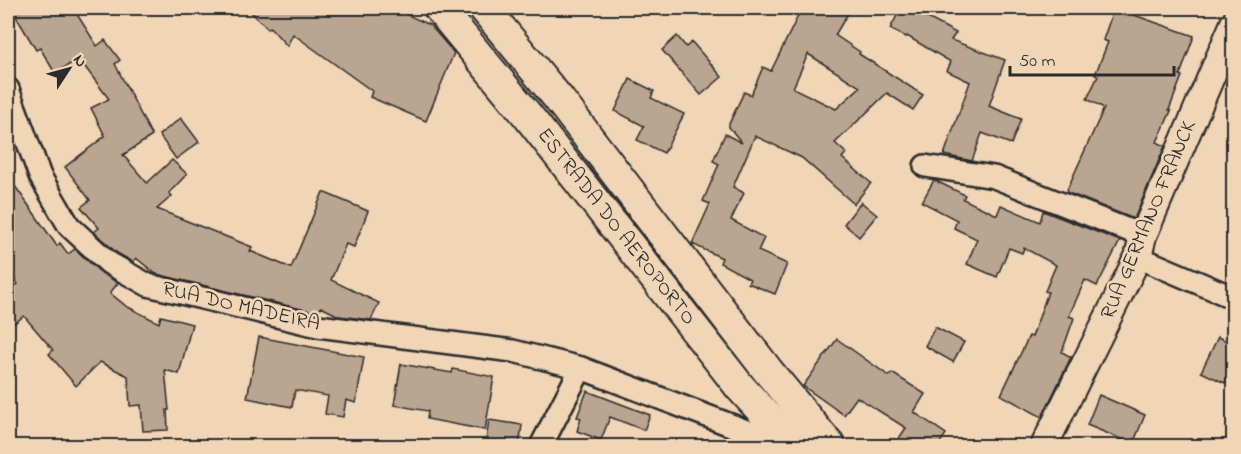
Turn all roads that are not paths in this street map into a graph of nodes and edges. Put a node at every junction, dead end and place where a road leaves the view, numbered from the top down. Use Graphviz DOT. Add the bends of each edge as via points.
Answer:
graph roads {
  1 [pos="439,8"];
  2 [pos="484,8"];
  3 [pos="1233,23"];
  4 [pos="8,89"];
  5 [pos="926,166"];
  6 [pos="1140,247"];
  7 [pos="1233,298"];
  8 [pos="581,368"];
  9 [pos="819,446"];
  10 [pos="541,447"];
  11 [pos="793,447"];
  12 [pos="1044,447"];
  1 -- 11 [label="main road, ESTRADA DO AEROPORTO" via="740,387"];
  2 -- 9 [label="main road, ESTRADA DO AEROPORTO" via="768,371"];
  3 -- 6 [label="street, RUA GERMANO FRANCK"];
  4 -- 8 [label="street, RUA DO MADEIRA" via="40,176 69,226 109,263 148,285 318,326 513,351"];
  5 -- 6 [label="street" via="994,177"];
  6 -- 7 [label="street"];
  6 -- 12 [label="street, RUA GERMANO FRANCK"];
  8 -- 10 [label="street"];
  8 -- 11 [label="street, RUA DO MADEIRA"];
}
